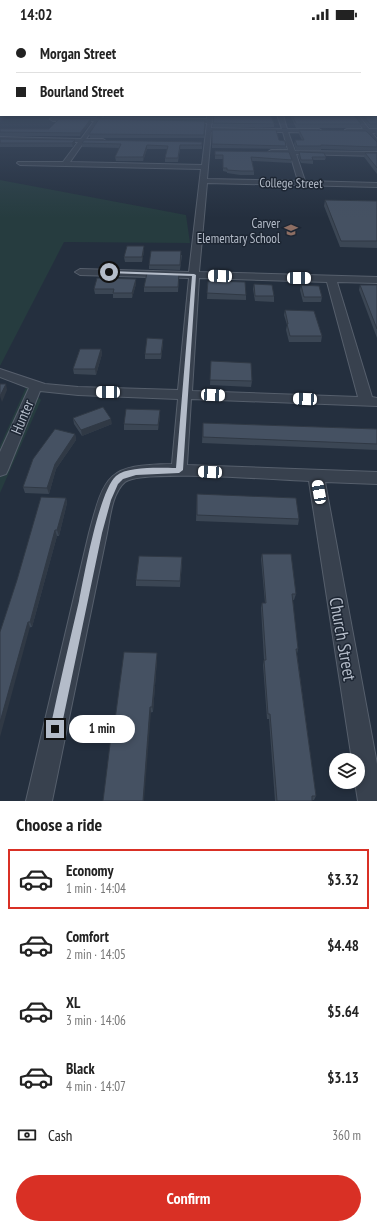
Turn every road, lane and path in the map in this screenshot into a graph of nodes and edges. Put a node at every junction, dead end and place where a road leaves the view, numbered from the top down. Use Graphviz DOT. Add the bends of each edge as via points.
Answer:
graph roads {
  1 [pos="78,146"];
  2 [pos="207,146"];
  3 [pos="290,146"];
  4 [pos="261,152"];
  5 [pos="292,153"];
  6 [pos="377,154"];
  7 [pos="20,163"];
  8 [pos="65,164"];
  9 [pos="205,174"];
  10 [pos="302,183"];
  11 [pos="377,184"];
  12 [pos="80,272"];
  13 [pos="194,275"];
  14 [pos="331,279"];
  15 [pos="377,280"];
  16 [pos="0,373"];
  17 [pos="36,386"];
  18 [pos="184,394"];
  19 [pos="372,402"];
  20 [pos="0,470"];
  21 [pos="179,470"];
  22 [pos="316,476"];
  23 [pos="377,478"];
  24 [pos="39,801"];
  25 [pos="371,801"];
  1 -- 8 [label="street"];
  2 -- 9 [label="street"];
  3 -- 5 [label="street"];
  4 -- 5 [label="street"];
  5 -- 6 [label="street"];
  5 -- 10 [label="street"];
  7 -- 8 [label="street, College Street"];
  8 -- 9 [label="street, College Street"];
  9 -- 10 [label="street, College Street"];
  9 -- 13 [label="street"];
  10 -- 11 [label="street, College Street"];
  12 -- 13 [label="street"];
  13 -- 14 [label="street"];
  13 -- 18 [label="street"];
  14 -- 15 [label="street"];
  14 -- 19 [label="street"];
  16 -- 17 [label="street"];
  17 -- 18 [label="street" via="78,391"];
  17 -- 20 [label="street, Hunter"];
  18 -- 19 [label="street"];
  18 -- 21 [label="street"];
  21 -- 22 [label="street"];
  21 -- 24 [label="street" via="135,472 120,477 107,500"];
  22 -- 23 [label="street"];
  22 -- 25 [label="street, Church Street"];
}
